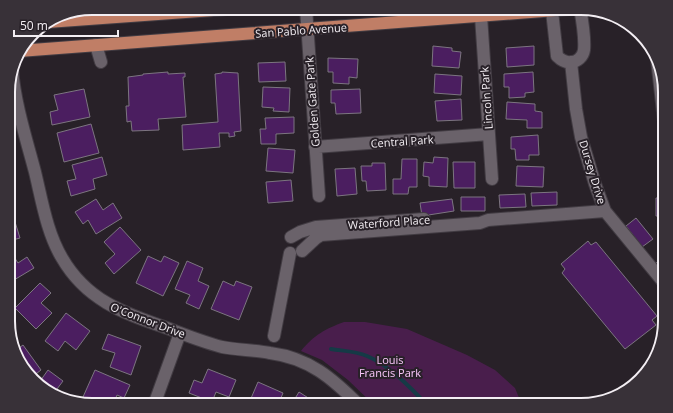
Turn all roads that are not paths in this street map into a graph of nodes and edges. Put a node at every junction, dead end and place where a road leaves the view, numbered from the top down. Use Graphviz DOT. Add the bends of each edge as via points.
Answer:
graph roads {
  1 [pos="144,15"];
  2 [pos="306,15"];
  3 [pos="491,15"];
  4 [pos="553,15"];
  5 [pos="582,15"];
  6 [pos="481,16"];
  7 [pos="63,21"];
  8 [pos="307,29"];
  9 [pos="96,45"];
  10 [pos="27,50"];
  11 [pos="101,62"];
  12 [pos="571,62"];
  13 [pos="15,90"];
  14 [pos="489,134"];
  15 [pos="315,147"];
  16 [pos="492,179"];
  17 [pos="319,196"];
  18 [pos="605,211"];
  19 [pos="488,220"];
  20 [pos="291,237"];
  21 [pos="302,251"];
  22 [pos="290,253"];
  23 [pos="658,275"];
  24 [pos="180,333"];
  25 [pos="274,336"];
  26 [pos="157,398"];
  27 [pos="351,398"];
  1 -- 7 [label="main road"];
  2 -- 8 [label="street, Golden Gate Park"];
  3 -- 6 [label="main road, San Pablo Avenue"];
  4 -- 12 [label="street" via="557,56 564,62"];
  5 -- 12 [label="street" via="584,50 579,59"];
  6 -- 8 [label="main road, San Pablo Avenue"];
  6 -- 14 [label="street, Lincoln Park"];
  8 -- 9 [label="main road, San Pablo Avenue"];
  8 -- 15 [label="street, Golden Gate Park"];
  9 -- 10 [label="main road, San Pablo Avenue"];
  9 -- 11 [label="street"];
  12 -- 18 [label="street, Dursey Drive" via="581,137"];
  13 -- 24 [label="street, O'Connor Drive" via="50,230 68,267 90,292 112,307"];
  14 -- 15 [label="street, Central Park"];
  14 -- 16 [label="street, Lincoln Park"];
  15 -- 17 [label="street, Golden Gate Park"];
  18 -- 19 [label="street, Waterford Place"];
  18 -- 23 [label="street, Dursey Drive"];
  19 -- 20 [label="street, Waterford Place" via="480,215 316,226"];
  19 -- 21 [label="street, Waterford Place" via="480,223 321,235"];
  20 -- 21 [label="street" via="296,236 302,240"];
  20 -- 22 [label="street" via="286,244"];
  21 -- 22 [label="street" via="296,255"];
  22 -- 25 [label="street"];
  24 -- 26 [label="street"];
  24 -- 27 [label="street, O'Connor Drive" via="221,347 295,358 330,378"];
}
